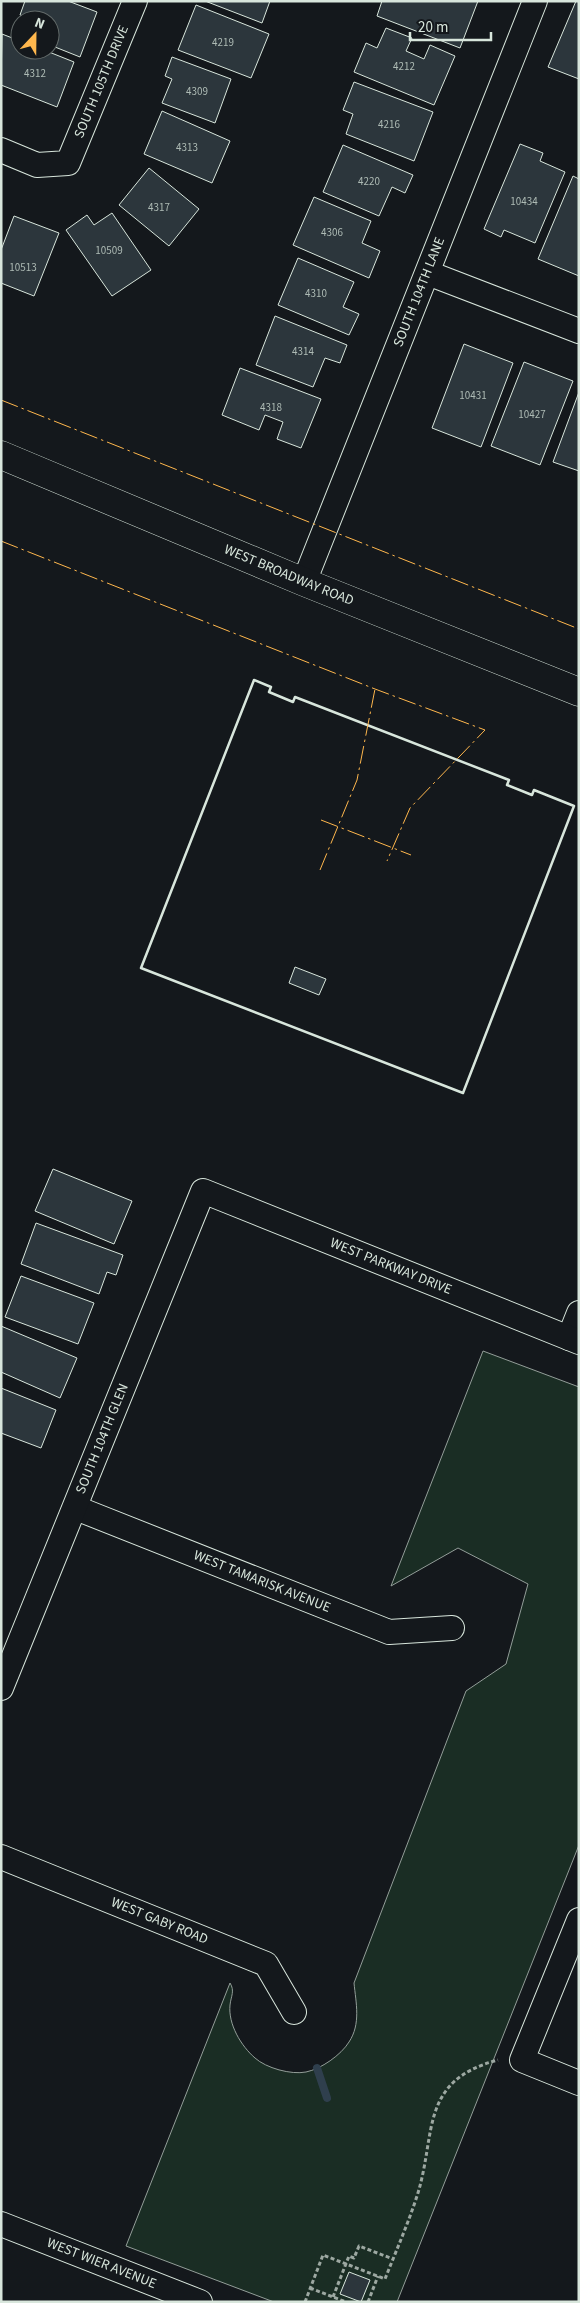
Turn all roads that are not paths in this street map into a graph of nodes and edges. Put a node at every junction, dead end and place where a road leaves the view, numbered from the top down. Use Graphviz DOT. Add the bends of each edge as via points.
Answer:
graph roads {
  1 [pos="135,1"];
  2 [pos="535,1"];
  3 [pos="1,150"];
  4 [pos="428,273"];
  5 [pos="579,332"];
  6 [pos="1,454"];
  7 [pos="304,582"];
  8 [pos="579,692"];
  9 [pos="203,1191"];
  10 [pos="579,1313"];
  11 [pos="574,1340"];
  12 [pos="76,1508"];
  13 [pos="452,1628"];
  14 [pos="1,1688"];
  15 [pos="1,1857"];
  16 [pos="579,1920"];
  17 [pos="294,2012"];
  18 [pos="579,2083"];
  19 [pos="1,2224"];
  20 [pos="200,2302"];
  1 -- 3 [label="street, SOUTH 105TH DRIVE" via="68,163 37,165"];
  2 -- 4 [label="street, SOUTH 104TH LANE"];
  4 -- 5 [label="street"];
  4 -- 7 [label="street, SOUTH 104TH LANE"];
  6 -- 7 [label="main road, WEST BROADWAY ROAD"];
  7 -- 8 [label="main road, WEST BROADWAY ROAD"];
  9 -- 11 [label="street, WEST PARKWAY DRIVE"];
  9 -- 12 [label="street, SOUTH 104TH GLEN"];
  10 -- 11 [label="street"];
  12 -- 13 [label="street, WEST TAMARISK AVENUE" via="389,1632"];
  12 -- 14 [label="street, SOUTH 104TH GLEN"];
  15 -- 17 [label="street, WEST GABY ROAD" via="266,1964"];
  16 -- 18 [label="street" via="522,2060"];
  19 -- 20 [label="street, WEST WIER AVENUE"];
}
